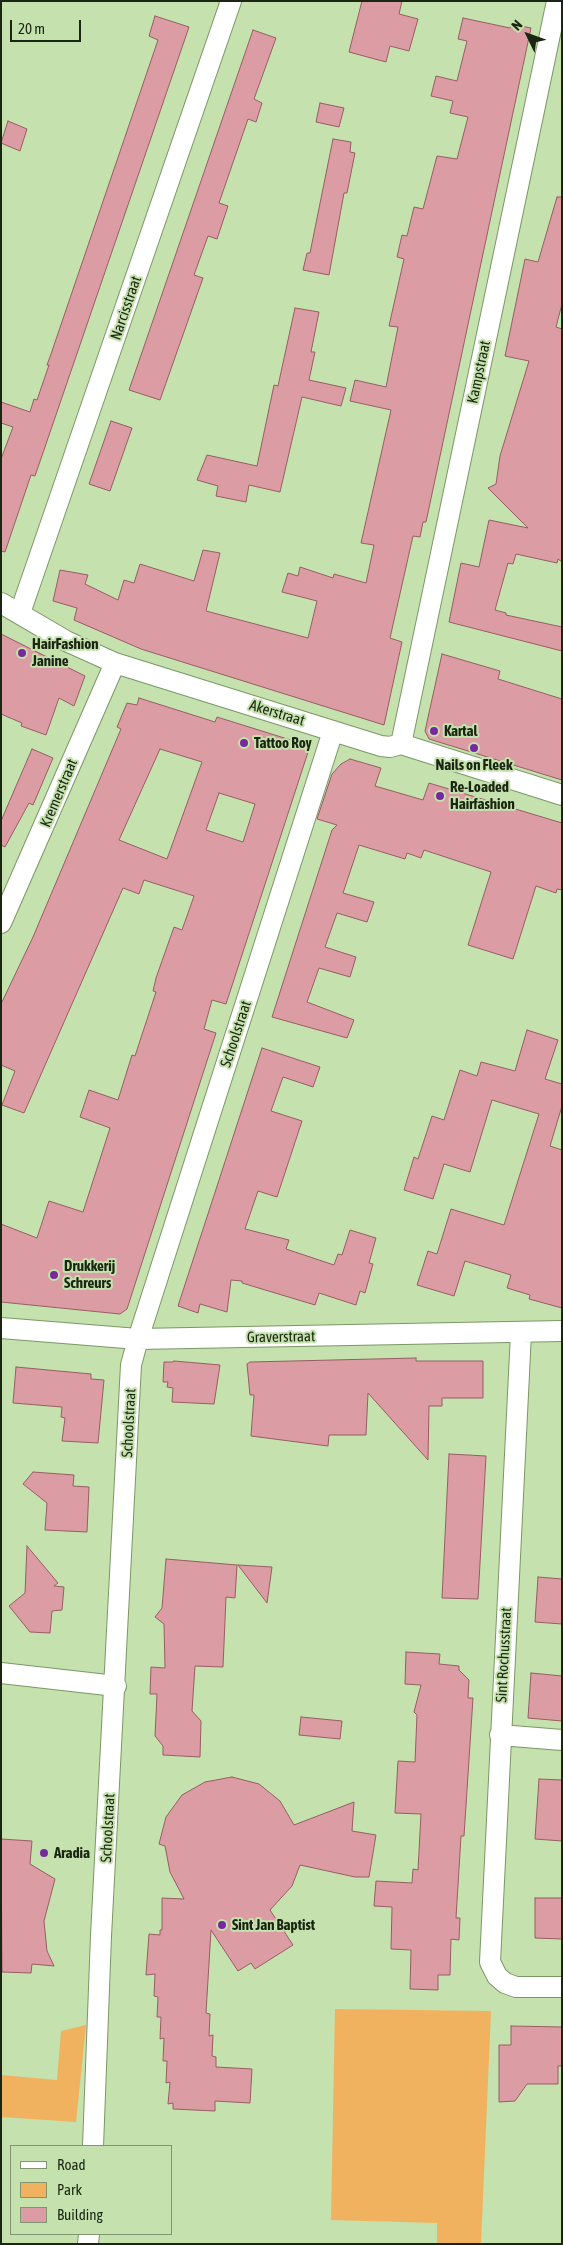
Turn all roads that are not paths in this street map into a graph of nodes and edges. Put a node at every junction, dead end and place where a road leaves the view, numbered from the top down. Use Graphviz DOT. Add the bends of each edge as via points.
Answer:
graph roads {
  1 [pos="231,1"];
  2 [pos="557,1"];
  3 [pos="1,603"];
  4 [pos="20,613"];
  5 [pos="116,663"];
  6 [pos="333,731"];
  7 [pos="401,744"];
  8 [pos="562,795"];
  9 [pos="1,923"];
  10 [pos="1,1328"];
  11 [pos="562,1331"];
  12 [pos="521,1333"];
  13 [pos="138,1339"];
  14 [pos="1,1672"];
  15 [pos="116,1686"];
  16 [pos="500,1735"];
  17 [pos="562,1740"];
  18 [pos="562,1987"];
  19 [pos="93,2145"];
  1 -- 4 [label="street, Narcisstraat"];
  2 -- 7 [label="street, Kampstraat"];
  3 -- 4 [label="street, Akerstraat"];
  4 -- 5 [label="street, Akerstraat" via="66,641"];
  5 -- 6 [label="street, Akerstraat"];
  5 -- 9 [label="street, Kremerstraat"];
  6 -- 7 [label="street, Akerstraat" via="381,746"];
  6 -- 13 [label="street, Schoolstraat"];
  7 -- 8 [label="street, Akerstraat"];
  10 -- 13 [label="street, Graverstraat"];
  11 -- 12 [label="street, Graverstraat"];
  12 -- 13 [label="street, Graverstraat"];
  12 -- 16 [label="street, Sint Rochusstraat"];
  13 -- 15 [label="street, Schoolstraat" via="132,1365"];
  14 -- 15 [label="street"];
  15 -- 19 [label="street, Schoolstraat"];
  16 -- 17 [label="street"];
  16 -- 18 [label="street, Sint Rochusstraat" via="490,1962 497,1976 516,1987"];
}
